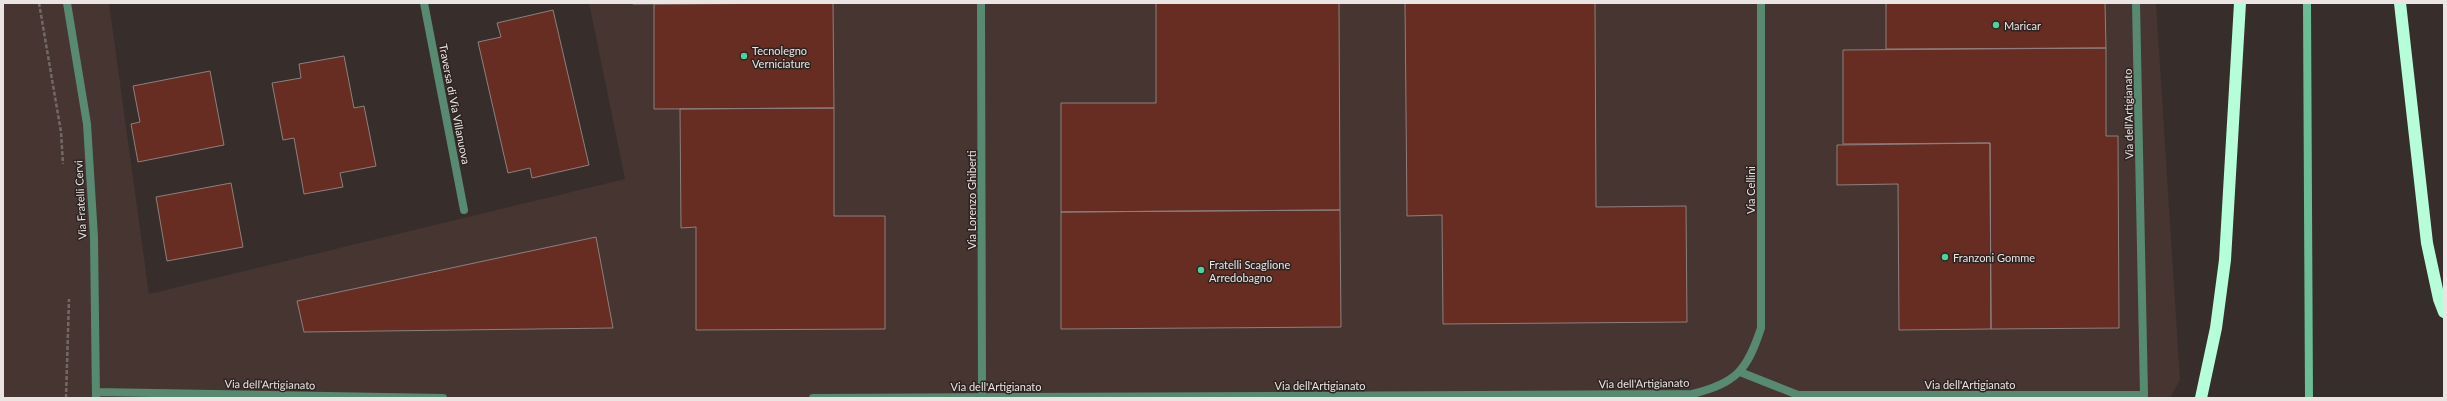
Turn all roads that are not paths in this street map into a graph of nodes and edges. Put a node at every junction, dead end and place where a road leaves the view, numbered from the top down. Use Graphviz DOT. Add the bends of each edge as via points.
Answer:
graph roads {
  1 [pos="67,3"];
  2 [pos="424,3"];
  3 [pos="981,3"];
  4 [pos="1761,3"];
  5 [pos="2136,3"];
  6 [pos="2240,3"];
  7 [pos="2307,3"];
  8 [pos="2400,3"];
  9 [pos="464,210"];
  10 [pos="2444,312"];
  11 [pos="1740,372"];
  12 [pos="96,395"];
  13 [pos="982,397"];
  14 [pos="443,398"];
  15 [pos="813,398"];
  16 [pos="2200,398"];
  17 [pos="2309,398"];
  1 -- 12 [label="street, Via Fratelli Cervi" via="87,124 94,237"];
  2 -- 9 [label="street, Traversa di Via Villanuova"];
  3 -- 13 [label="street, Via Lorenzo Ghiberti"];
  4 -- 11 [label="street, Via Cellini" via="1761,328 1752,357"];
  5 -- 11 [label="street, Via dell'Artigianato" via="2144,396 1798,395"];
  6 -- 16 [label="highway" via="2225,260 2216,328"];
  7 -- 17 [label="street"];
  8 -- 10 [label="highway" via="2427,243"];
  11 -- 13 [label="street, Via dell'Artigianato" via="1718,388 1692,394"];
  12 -- 14 [label="street, Via dell'Artigianato"];
  13 -- 15 [label="street, Via dell'Artigianato"];
}
